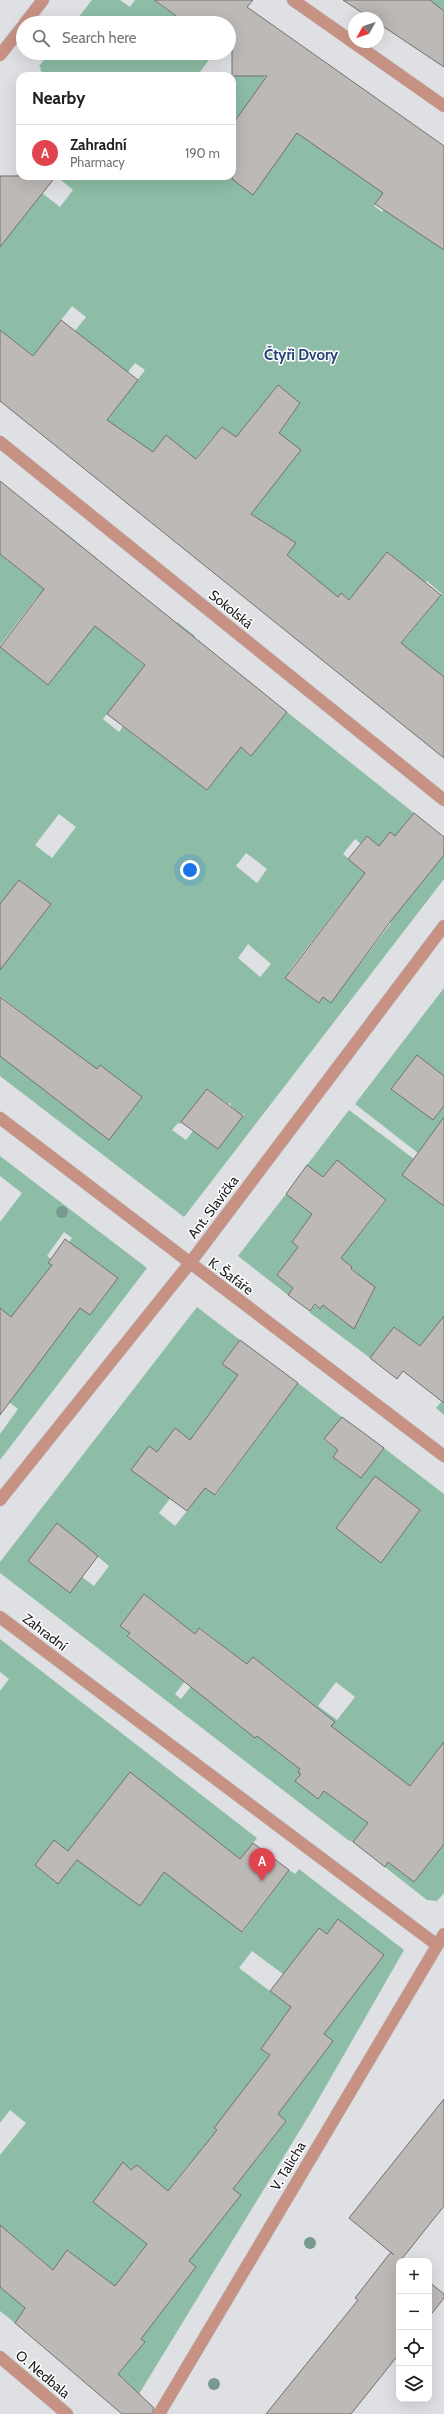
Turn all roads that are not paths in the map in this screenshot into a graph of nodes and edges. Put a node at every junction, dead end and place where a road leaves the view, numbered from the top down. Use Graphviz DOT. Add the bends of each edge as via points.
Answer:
graph roads {
  1 [pos="43,0"];
  2 [pos="293,0"];
  3 [pos="30,16"];
  4 [pos="16,35"];
  5 [pos="0,55"];
  6 [pos="444,106"];
  7 [pos="0,442"];
  8 [pos="444,800"];
  9 [pos="444,926"];
  10 [pos="0,1118"];
  11 [pos="190,1263"];
  12 [pos="444,1456"];
  13 [pos="0,1500"];
  14 [pos="0,1617"];
  15 [pos="444,1934"];
  16 [pos="438,1945"];
  17 [pos="0,2357"];
  18 [pos="67,2414"];
  19 [pos="159,2414"];
  1 -- 3 [label="street"];
  2 -- 6 [label="street"];
  4 -- 5 [label="street"];
  7 -- 8 [label="street, Sokolská"];
  9 -- 11 [label="street, Ant. Slavíčka"];
  10 -- 11 [label="street, K. Šafáře"];
  11 -- 12 [label="street, K. Šafáře"];
  11 -- 13 [label="street, Ant. Slavíčka"];
  14 -- 16 [label="street, Zahradní"];
  15 -- 16 [label="street, V. Talicha"];
  16 -- 19 [label="street, V. Talicha"];
  17 -- 18 [label="street, O. Nedbala"];
}
